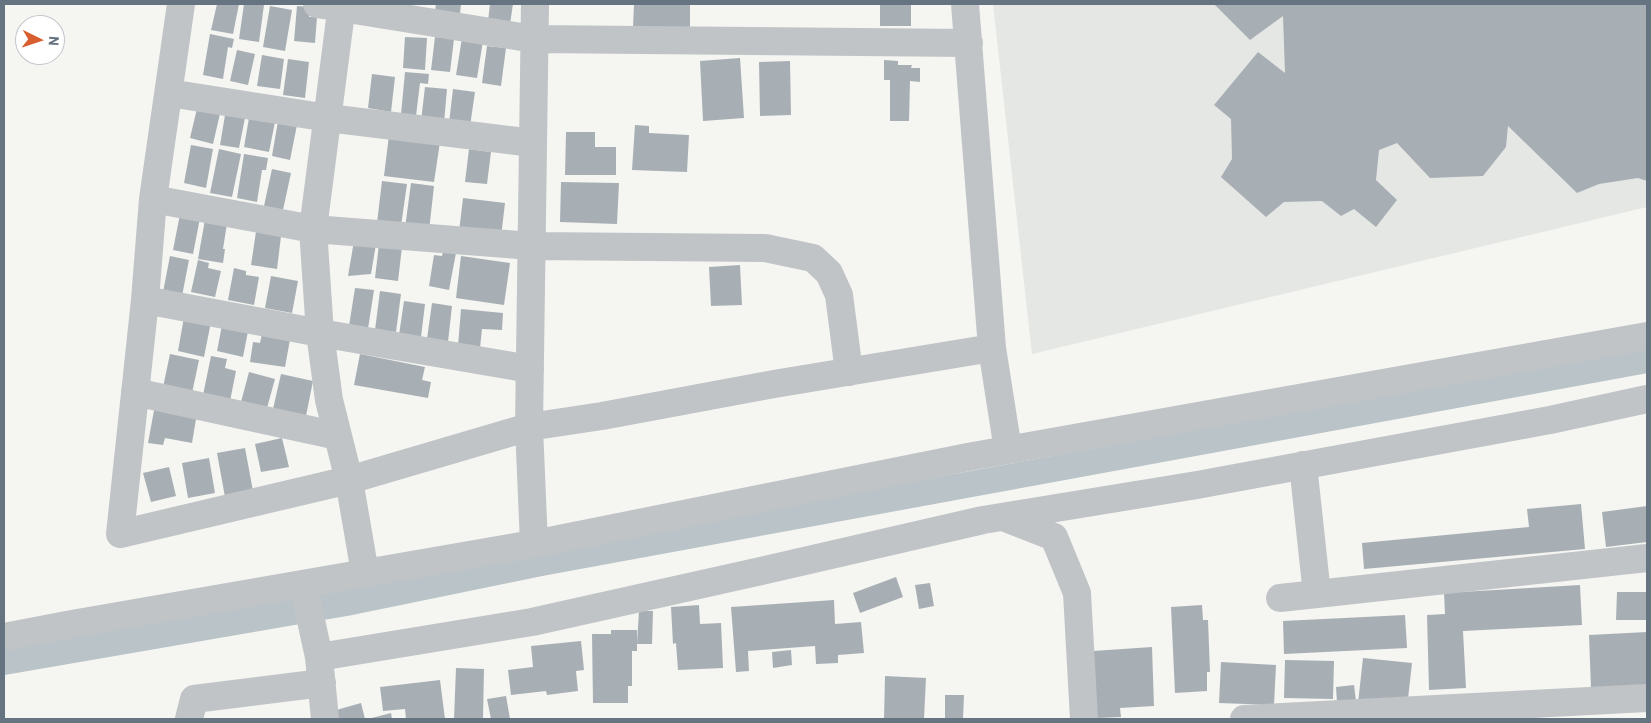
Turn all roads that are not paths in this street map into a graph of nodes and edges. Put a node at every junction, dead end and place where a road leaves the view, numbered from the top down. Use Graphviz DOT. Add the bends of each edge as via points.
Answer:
graph roads {
  1 [pos="181,4"];
  2 [pos="535,4"];
  3 [pos="965,4"];
  4 [pos="333,5"];
  5 [pos="534,39"];
  6 [pos="968,43"];
  7 [pos="169,93"];
  8 [pos="328,118"];
  9 [pos="533,144"];
  10 [pos="153,200"];
  11 [pos="313,229"];
  12 [pos="532,246"];
  13 [pos="145,300"];
  14 [pos="320,333"];
  15 [pos="1647,336"];
  16 [pos="992,348"];
  17 [pos="530,369"];
  18 [pos="849,372"];
  19 [pos="135,392"];
  20 [pos="1647,399"];
  21 [pos="529,427"];
  22 [pos="338,436"];
  23 [pos="1008,450"];
  24 [pos="1303,465"];
  25 [pos="349,480"];
  26 [pos="1001,517"];
  27 [pos="534,544"];
  28 [pos="1647,558"];
  29 [pos="365,574"];
  30 [pos="303,584"];
  31 [pos="1317,594"];
  32 [pos="1280,598"];
  33 [pos="4,637"];
  34 [pos="320,670"];
  35 [pos="1647,698"];
  36 [pos="188,719"];
  37 [pos="325,719"];
  38 [pos="1084,719"];
  39 [pos="1244,719"];
  1 -- 7 [label="street"];
  2 -- 5 [label="street"];
  3 -- 6 [label="street"];
  4 -- 5 [label="street"];
  4 -- 8 [label="street"];
  5 -- 6 [label="street"];
  5 -- 9 [label="street"];
  6 -- 16 [label="street"];
  7 -- 8 [label="street"];
  7 -- 10 [label="street"];
  8 -- 9 [label="street"];
  8 -- 11 [label="street"];
  9 -- 12 [label="street"];
  10 -- 11 [label="street"];
  10 -- 13 [label="street"];
  11 -- 12 [label="street"];
  11 -- 14 [label="street"];
  12 -- 17 [label="street"];
  12 -- 18 [label="street" via="765,248 814,258 829,273 840,295"];
  13 -- 14 [label="street"];
  13 -- 19 [label="street"];
  14 -- 17 [label="street"];
  14 -- 22 [label="street" via="329,400"];
  15 -- 23 [label="street"];
  16 -- 18 [label="street"];
  16 -- 23 [label="street"];
  17 -- 21 [label="street"];
  18 -- 21 [label="street"];
  19 -- 22 [label="street"];
  19 -- 25 [label="street" via="120,534"];
  20 -- 24 [label="street"];
  21 -- 25 [label="street"];
  21 -- 27 [label="street"];
  22 -- 25 [label="street"];
  23 -- 27 [label="street"];
  24 -- 26 [label="street"];
  24 -- 31 [label="street"];
  25 -- 29 [label="street"];
  26 -- 34 [label="street"];
  26 -- 38 [label="street" via="1054,537 1071,577 1077,593"];
  27 -- 29 [label="street"];
  28 -- 31 [label="street"];
  29 -- 30 [label="street"];
  30 -- 33 [label="street"];
  30 -- 34 [label="street"];
  31 -- 32 [label="street"];
  34 -- 36 [label="street" via="194,698"];
  34 -- 37 [label="street"];
  35 -- 39 [label="street"];
}
